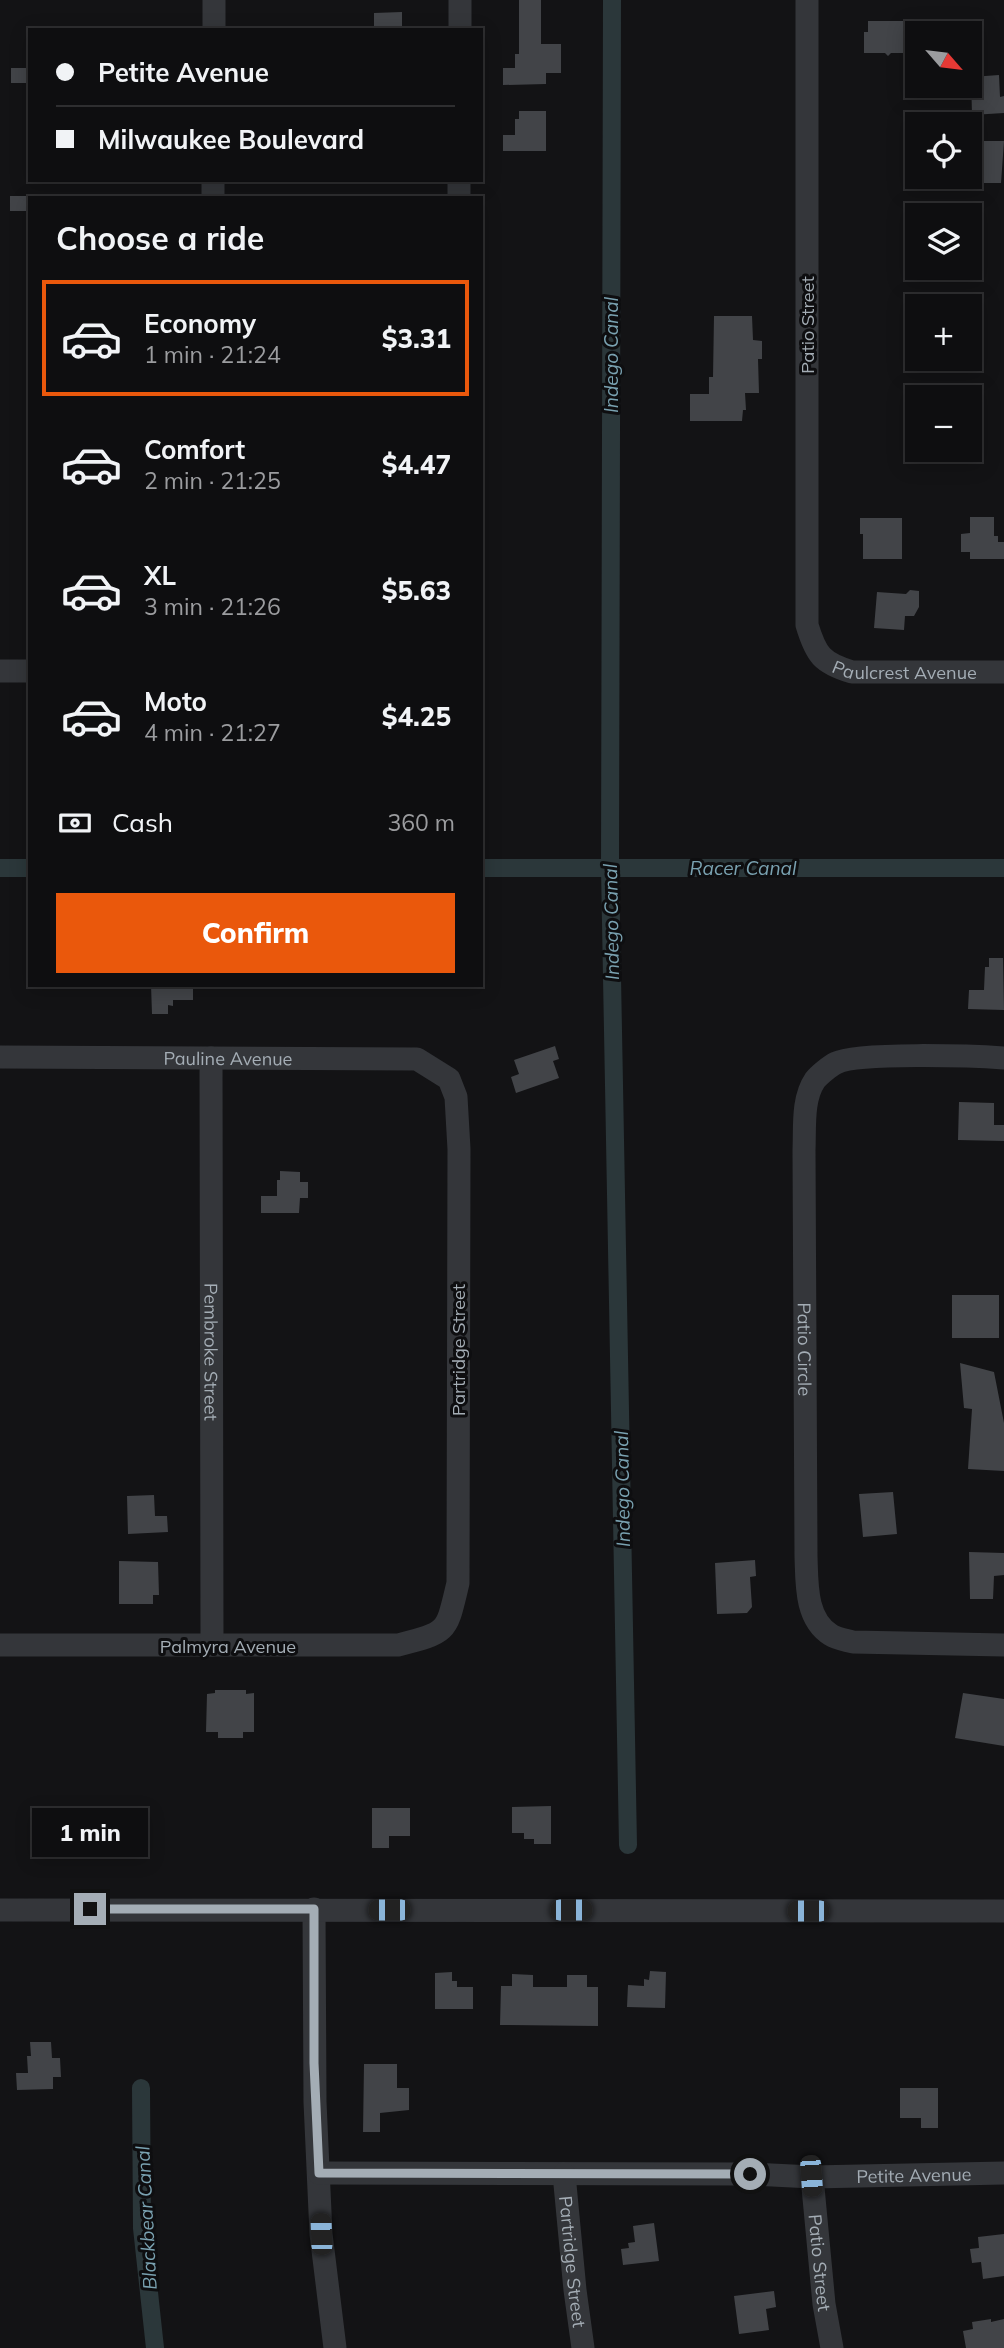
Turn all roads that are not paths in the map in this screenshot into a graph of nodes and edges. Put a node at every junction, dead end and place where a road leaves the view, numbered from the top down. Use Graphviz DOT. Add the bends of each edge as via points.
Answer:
graph roads {
  1 [pos="215,0"];
  2 [pos="460,0"];
  3 [pos="807,0"];
  4 [pos="214,28"];
  5 [pos="460,28"];
  6 [pos="815,649"];
  7 [pos="0,671"];
  8 [pos="28,671"];
  9 [pos="1004,672"];
  10 [pos="0,1058"];
  11 [pos="211,1058"];
  12 [pos="1004,1058"];
  13 [pos="449,1079"];
  14 [pos="448,1622"];
  15 [pos="0,1644"];
  16 [pos="212,1645"];
  17 [pos="1004,1645"];
  18 [pos="314,1909"];
  19 [pos="0,1910"];
  20 [pos="1004,1911"];
  21 [pos="319,2173"];
  22 [pos="1004,2173"];
  23 [pos="564,2174"];
  24 [pos="811,2176"];
  25 [pos="335,2348"];
  26 [pos="583,2348"];
  27 [pos="832,2348"];
  1 -- 4 [label="street"];
  2 -- 5 [label="street"];
  3 -- 6 [label="street, Patio Street" via="807,625"];
  6 -- 9 [label="street, Paulcrest Avenue" via="831,665 852,672"];
  7 -- 8 [label="street"];
  10 -- 11 [label="street, Pauline Avenue"];
  11 -- 13 [label="street, Pauline Avenue" via="417,1059"];
  11 -- 16 [label="street, Pembroke Street"];
  12 -- 17 [label="street, Patio Circle" via="928,1056 837,1062 816,1080 807,1101 804,1150 807,1596 817,1622 831,1635 853,1642"];
  13 -- 14 [label="street, Partridge Street" via="456,1097 459,1149 459,1272 458,1583"];
  14 -- 16 [label="street, Palmyra Avenue" via="435,1636 398,1645"];
  15 -- 16 [label="street, Palmyra Avenue"];
  18 -- 19 [label="street"];
  18 -- 20 [label="street"];
  18 -- 21 [label="street"];
  21 -- 23 [label="street, Petite Avenue"];
  21 -- 25 [label="street" via="321,2234"];
  22 -- 24 [label="street, Petite Avenue"];
  23 -- 24 [label="street, Petite Avenue"];
  23 -- 26 [label="street, Partridge Street"];
  24 -- 27 [label="street, Patio Street"];
}
